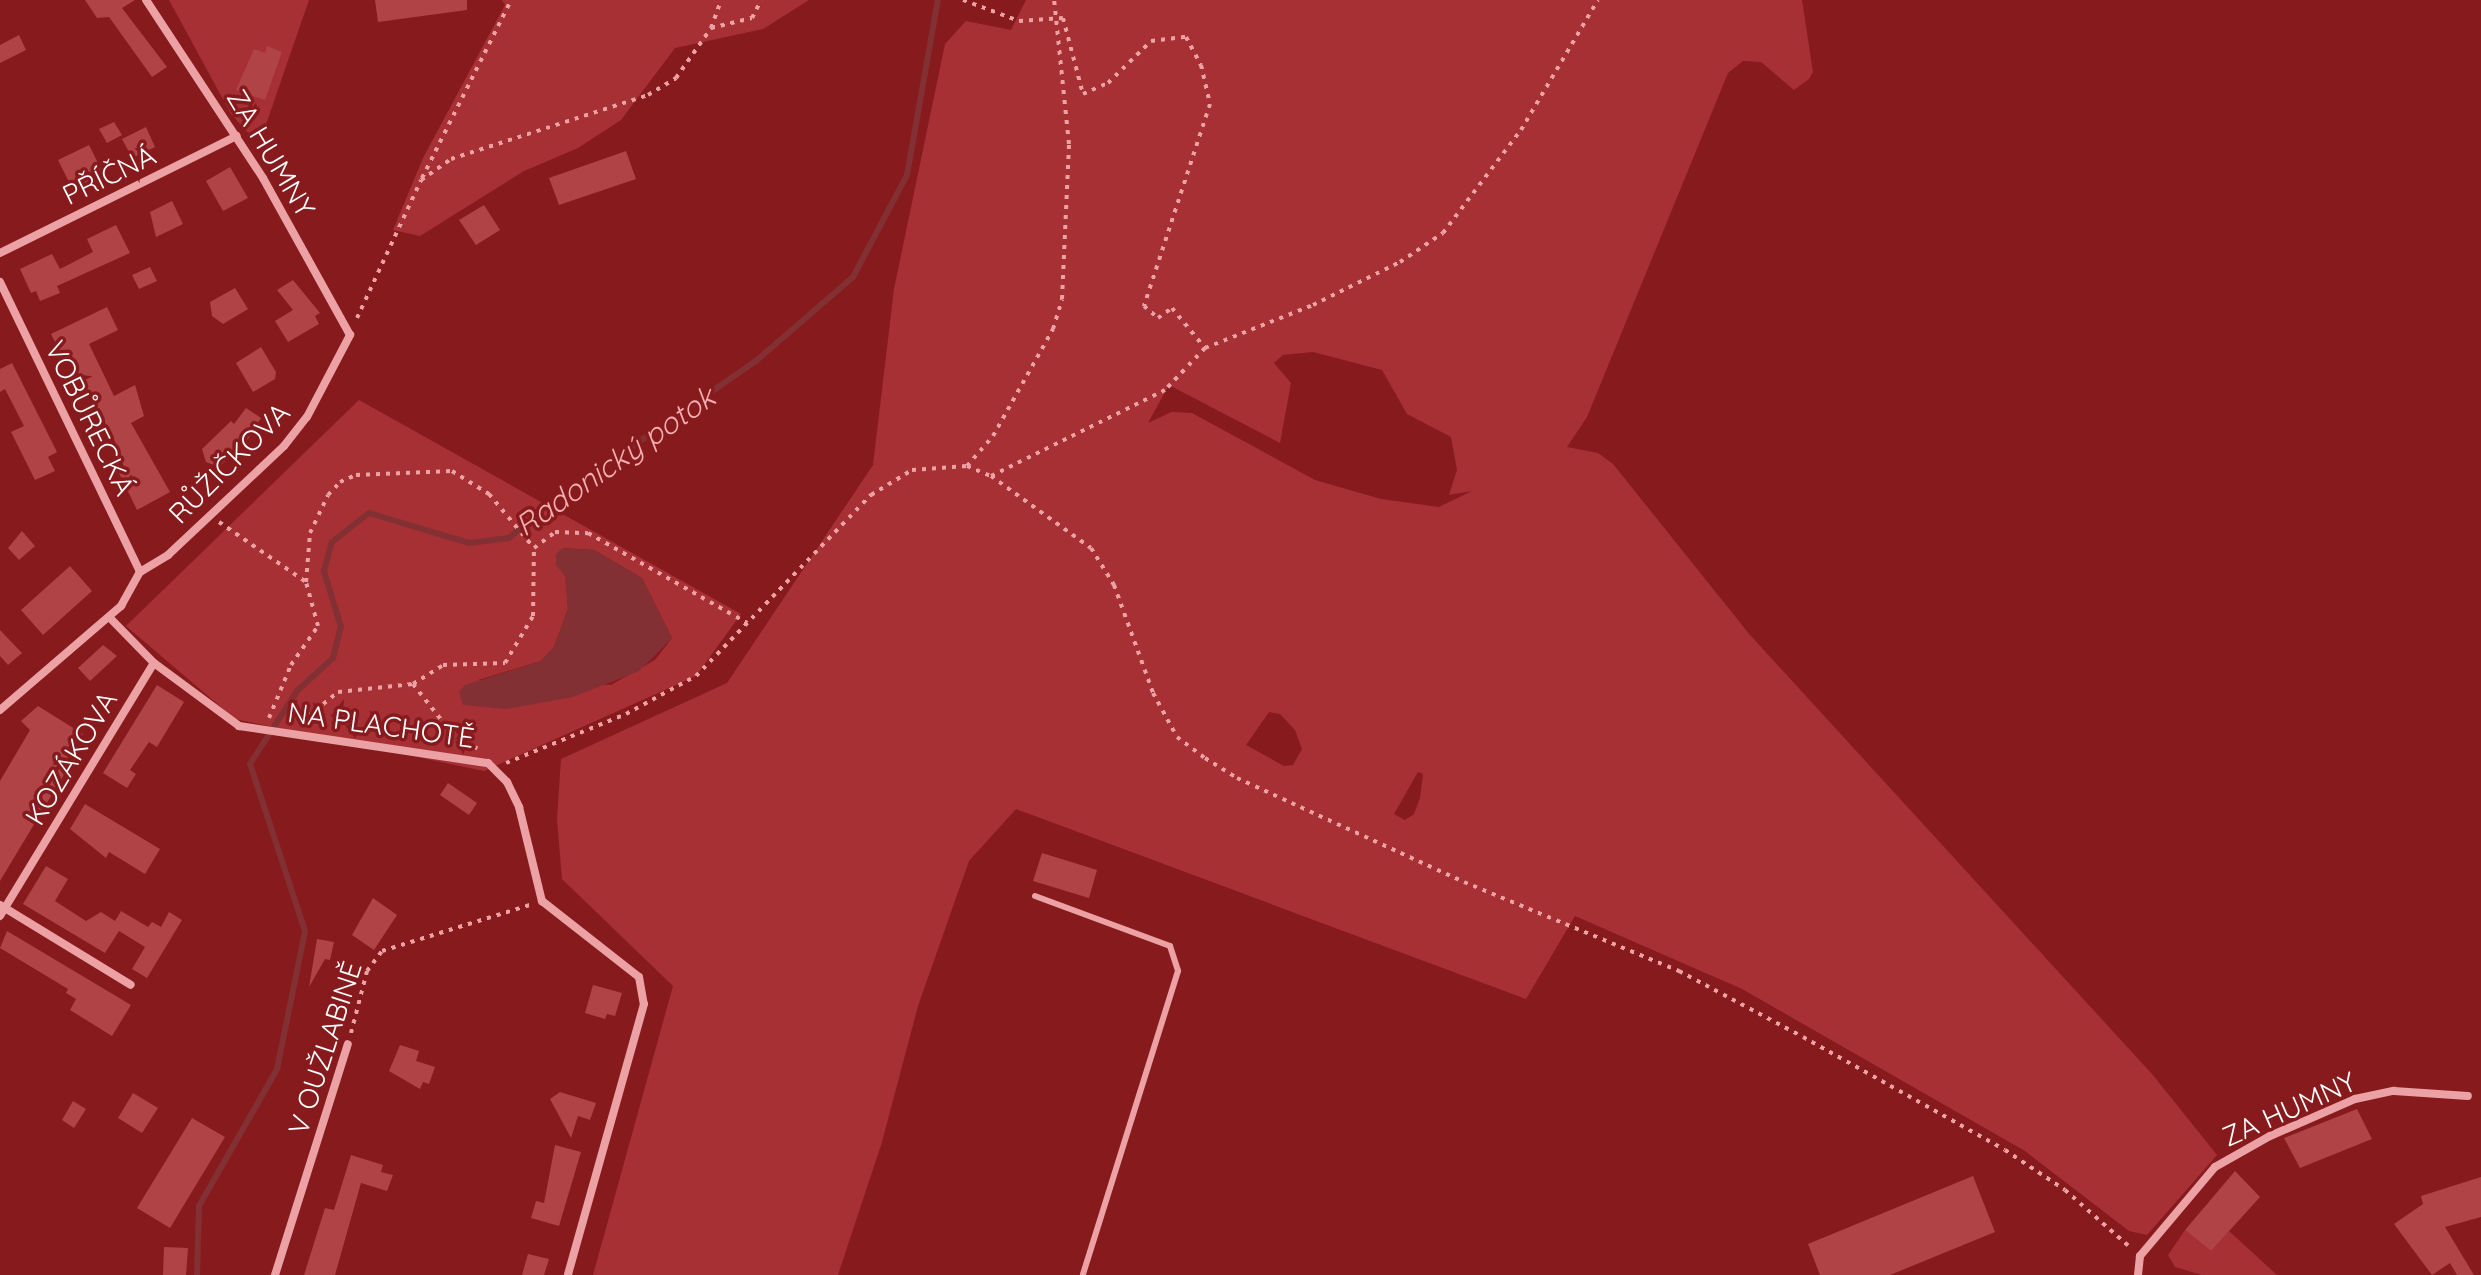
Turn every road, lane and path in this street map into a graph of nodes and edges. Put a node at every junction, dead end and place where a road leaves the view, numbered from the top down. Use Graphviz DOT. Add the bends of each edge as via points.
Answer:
graph roads {
  1 [pos="146,0"];
  2 [pos="511,0"];
  3 [pos="721,0"];
  4 [pos="761,0"];
  5 [pos="963,0"];
  6 [pos="1054,0"];
  7 [pos="1598,0"];
  8 [pos="1054,18"];
  9 [pos="711,28"];
  10 [pos="237,136"];
  11 [pos="421,180"];
  12 [pos="0,253"];
  13 [pos="0,282"];
  14 [pos="350,335"];
  15 [pos="1205,348"];
  16 [pos="967,466"];
  17 [pos="991,476"];
  18 [pos="209,515"];
  19 [pos="534,548"];
  20 [pos="140,572"];
  21 [pos="306,582"];
  22 [pos="109,617"];
  23 [pos="747,623"];
  24 [pos="154,663"];
  25 [pos="413,684"];
  26 [pos="0,710"];
  27 [pos="264,730"];
  28 [pos="291,734"];
  29 [pos="488,763"];
  30 [pos="1035,896"];
  31 [pos="542,901"];
  32 [pos="2,910"];
  33 [pos="131,985"];
  34 [pos="348,1044"];
  35 [pos="2468,1096"];
  36 [pos="2140,1256"];
  37 [pos="275,1275"];
  38 [pos="568,1275"];
  39 [pos="1083,1275"];
  40 [pos="2138,1275"];
  1 -- 10 [label="street, ZA HUMNY"];
  2 -- 11 [label="path"];
  3 -- 9 [label="path"];
  4 -- 9 [label="path" via="752,18"];
  5 -- 8 [label="path" via="1019,21"];
  6 -- 8 [label="path"];
  7 -- 15 [label="path" via="1521,130 1443,233 1400,262 1326,299"];
  8 -- 15 [label="path" via="1063,18 1083,94 1108,83 1151,41 1186,37 1201,65 1210,104 1144,306 1158,318 1172,308"];
  8 -- 16 [label="path" via="1069,144 1062,299 1053,329 993,436"];
  9 -- 11 [label="path" via="676,78 648,95 451,159"];
  10 -- 12 [label="street, PŘÍČNÁ"];
  10 -- 14 [label="street, ZA HUMNY"];
  11 -- 14 [label="path" via="393,230"];
  13 -- 20 [label="street, VOBŮRECKÁ"];
  14 -- 18 [label="street, RŮŽIČKOVA" via="307,417"];
  15 -- 17 [label="path" via="1165,390"];
  16 -- 17 [label="path"];
  16 -- 23 [label="path" via="912,470 871,495"];
  17 -- 36 [label="path" via="1091,548 1114,585 1153,693 1177,737 1205,758 1237,778 1464,882 1679,971 2005,1150 2065,1190"];
  18 -- 20 [label="street, RŮŽIČKOVA" via="168,555"];
  18 -- 21 [label="path"];
  19 -- 21 [label="path" via="477,483 452,471 356,475 340,482 320,512 306,551"];
  19 -- 23 [label="path" via="555,532 588,533"];
  19 -- 25 [label="path" via="533,616 510,657 486,666 443,665"];
  20 -- 22 [label="street, RŮŽIČKOVA"];
  21 -- 27 [label="path" via="318,626 291,665"];
  22 -- 24 [label="street, NA PLACHOTĚ"];
  22 -- 26 [label="street, RŮŽIČKOVA"];
  23 -- 29 [label="path" via="685,682 626,714 509,763"];
  24 -- 27 [label="street, NA PLACHOTĚ" via="239,726"];
  24 -- 32 [label="street, KOZÁKOVA"];
  25 -- 28 [label="path" via="338,692 311,709"];
  25 -- 29 [label="path" via="457,740 475,745"];
  27 -- 28 [label="street, NA PLACHOTĚ"];
  28 -- 29 [label="street, NA PLACHOTĚ"];
  29 -- 31 [label="street, NA PLACHOTĚ" via="507,782 519,807"];
  30 -- 39 [label="lane" via="1157,938 1170,946 1178,971"];
  31 -- 34 [label="path, V OUŽLABINĚ" via="382,951 367,971"];
  31 -- 38 [label="street" via="639,977 644,1004"];
  32 -- 33 [label="street"];
  34 -- 37 [label="street, V OUŽLABINĚ"];
  35 -- 36 [label="street, ZA HUMNY" via="2394,1091 2355,1099 2270,1136 2215,1167"];
  36 -- 40 [label="street"];
}
